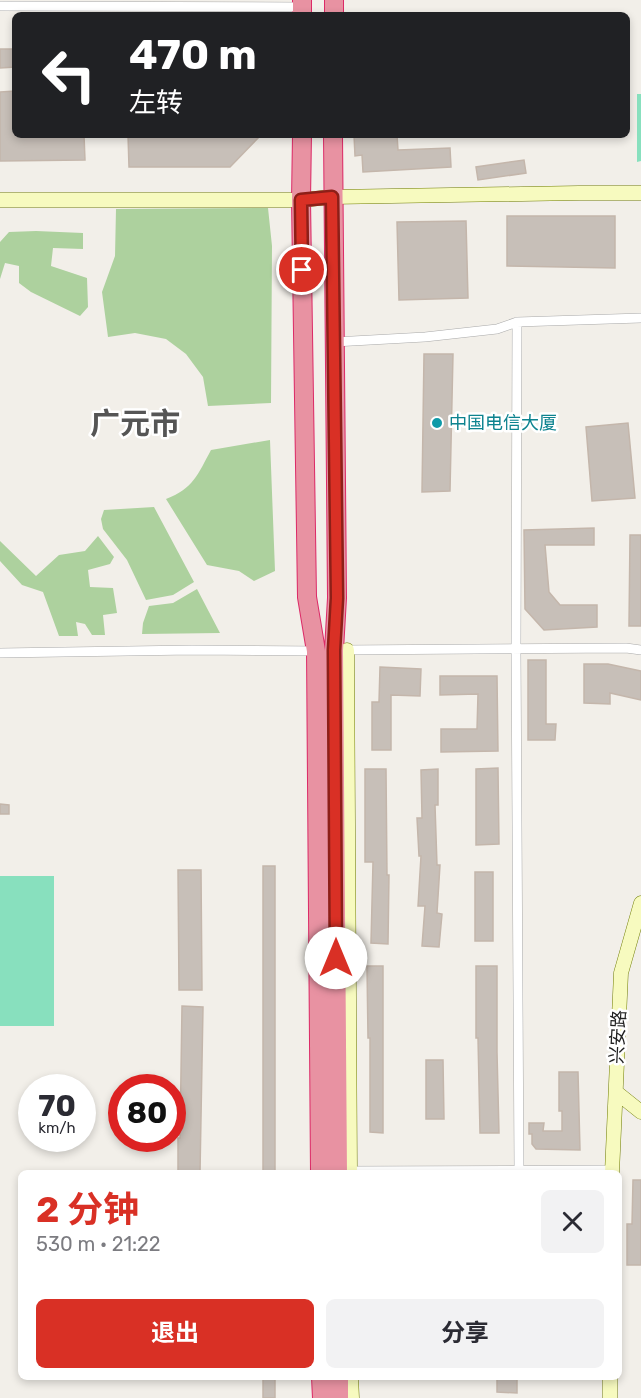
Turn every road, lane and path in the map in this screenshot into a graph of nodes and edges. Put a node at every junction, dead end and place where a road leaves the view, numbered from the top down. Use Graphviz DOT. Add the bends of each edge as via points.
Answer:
graph roads {
  1 [pos="0,6"];
  2 [pos="302,7"];
  3 [pos="302,138"];
  4 [pos="333,138"];
  5 [pos="641,193"];
  6 [pos="332,197"];
  7 [pos="0,200"];
  8 [pos="301,200"];
  9 [pos="641,318"];
  10 [pos="517,322"];
  11 [pos="334,342"];
  12 [pos="332,650"];
  13 [pos="516,650"];
  14 [pos="641,650"];
  15 [pos="0,653"];
  16 [pos="641,903"];
  17 [pos="616,1092"];
  18 [pos="641,1112"];
  19 [pos="336,1170"];
  20 [pos="519,1170"];
  21 [pos="612,1170"];
  22 [pos="321,1380"];
  23 [pos="339,1380"];
  24 [pos="351,1380"];
  25 [pos="610,1380"];
  26 [pos="322,1398"];
  27 [pos="339,1398"];
  28 [pos="352,1398"];
  29 [pos="610,1398"];
  1 -- 2 [label="street"];
  3 -- 8 [label="highway"];
  4 -- 6 [label="highway"];
  5 -- 6 [label="street"];
  6 -- 8 [label="street"];
  6 -- 11 [label="highway"];
  7 -- 8 [label="street"];
  8 -- 12 [label="highway" via="307,597"];
  9 -- 10 [label="street"];
  10 -- 11 [label="street" via="497,329 425,337"];
  10 -- 13 [label="street"];
  11 -- 12 [label="highway" via="337,598"];
  12 -- 13 [label="street"];
  12 -- 15 [label="street"];
  12 -- 19 [label="highway"];
  13 -- 14 [label="street"];
  13 -- 20 [label="street"];
  16 -- 17 [label="street, 兴安路" via="621,974"];
  17 -- 18 [label="street"];
  17 -- 21 [label="street, 兴安路"];
  22 -- 26 [label="highway"];
  23 -- 27 [label="highway"];
  24 -- 28 [label="street"];
  25 -- 29 [label="street"];
}
